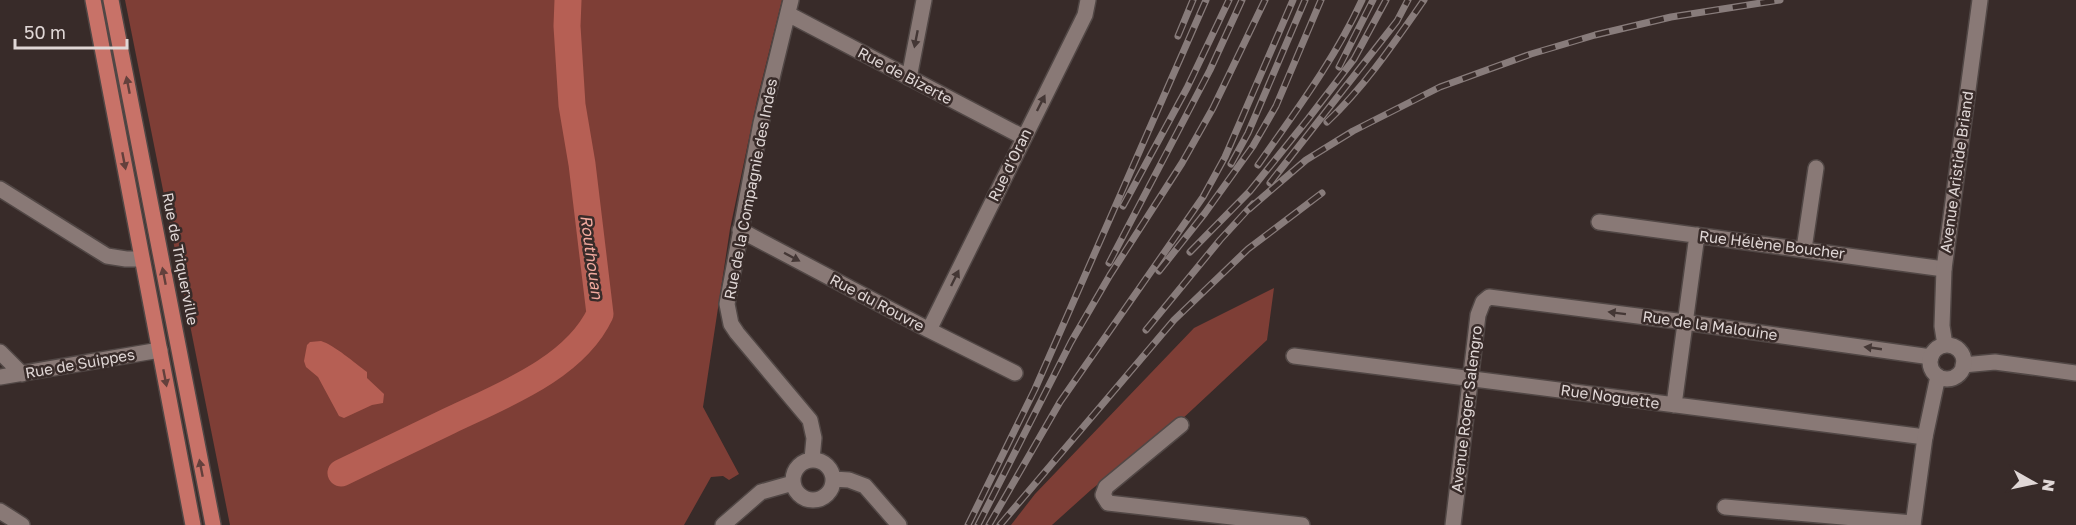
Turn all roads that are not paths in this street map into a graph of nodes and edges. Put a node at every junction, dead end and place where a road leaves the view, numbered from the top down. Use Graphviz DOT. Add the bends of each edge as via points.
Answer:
graph roads {
  1 [pos="93,0"];
  2 [pos="111,0"];
  3 [pos="924,0"];
  4 [pos="1089,0"];
  5 [pos="1980,0"];
  6 [pos="790,7"];
  7 [pos="909,78"];
  8 [pos="1023,137"];
  9 [pos="1816,168"];
  10 [pos="0,189"];
  11 [pos="1599,222"];
  12 [pos="740,230"];
  13 [pos="1697,236"];
  14 [pos="1804,249"];
  15 [pos="142,259"];
  16 [pos="1944,269"];
  17 [pos="1489,297"];
  18 [pos="1685,322"];
  19 [pos="929,330"];
  20 [pos="1945,345"];
  21 [pos="160,350"];
  22 [pos="0,352"];
  23 [pos="1294,356"];
  24 [pos="1931,357"];
  25 [pos="1964,365"];
  26 [pos="1015,373"];
  27 [pos="2076,373"];
  28 [pos="22,374"];
  29 [pos="1938,376"];
  30 [pos="0,377"];
  31 [pos="1470,378"];
  32 [pos="1674,405"];
  33 [pos="1181,425"];
  34 [pos="1925,437"];
  35 [pos="812,459"];
  36 [pos="833,479"];
  37 [pos="793,483"];
  38 [pos="1725,507"];
  39 [pos="1913,524"];
  40 [pos="193,525"];
  41 [pos="213,525"];
  42 [pos="723,525"];
  43 [pos="900,525"];
  44 [pos="1302,525"];
  45 [pos="1454,525"];
  1 -- 15 [label="main road, one-way"];
  41 -- 2 [label="main road, Rue de Triquerville, one-way"];
  3 -- 7 [label="street, one-way"];
  8 -- 4 [label="street, Rue d'Oran, one-way"];
  5 -- 16 [label="street, Avenue Aristide Briand"];
  6 -- 7 [label="street, Rue de Bizerte"];
  6 -- 12 [label="street, Rue de la Compagnie des Indes"];
  7 -- 8 [label="street, Rue de Bizerte"];
  19 -- 8 [label="street, Rue d'Oran, one-way"];
  9 -- 14 [label="street"];
  10 -- 15 [label="street" via="107,256"];
  11 -- 13 [label="street, Rue Hélène Boucher"];
  12 -- 19 [label="street, Rue du Rouvre, one-way"];
  12 -- 35 [label="street, Rue de la Compagnie des Indes" via="728,304 731,324 810,420 814,438"];
  13 -- 14 [label="street, Rue Hélène Boucher"];
  13 -- 18 [label="street"];
  14 -- 16 [label="street, Rue Hélène Boucher"];
  15 -- 21 [label="main road"];
  16 -- 20 [label="street, Avenue Aristide Briand"];
  18 -- 17 [label="street, Rue de la Malouine, one-way"];
  17 -- 31 [label="street, Avenue Roger Salengro" via="1478,315"];
  24 -- 18 [label="street, Rue de la Malouine, one-way"];
  18 -- 32 [label="street"];
  19 -- 26 [label="street, Rue du Rouvre"];
  20 -- 24 [label="street"];
  20 -- 25 [label="street" via="1959,350"];
  21 -- 28 [label="street, Rue de Suippes"];
  21 -- 40 [label="main road, one-way"];
  22 -- 28 [label="street"];
  23 -- 31 [label="street, Rue Noguette"];
  24 -- 29 [label="street" via="1932,370"];
  25 -- 27 [label="street" via="1995,362"];
  25 -- 29 [label="street" via="1954,377"];
  28 -- 30 [label="street, Rue de Suippes"];
  29 -- 34 [label="street"];
  31 -- 32 [label="street, Rue Noguette"];
  31 -- 45 [label="street, Avenue Roger Salengro"];
  32 -- 34 [label="street, Rue Noguette"];
  33 -- 44 [label="street" via="1106,487 1103,495 1108,503"];
  34 -- 39 [label="street"];
  35 -- 36 [label="street" via="825,464"];
  35 -- 37 [label="street" via="799,465"];
  36 -- 37 [label="street" via="828,492 818,499 805,498"];
  36 -- 43 [label="street" via="865,486"];
  37 -- 42 [label="street" via="761,492"];
  38 -- 39 [label="street"];
}
